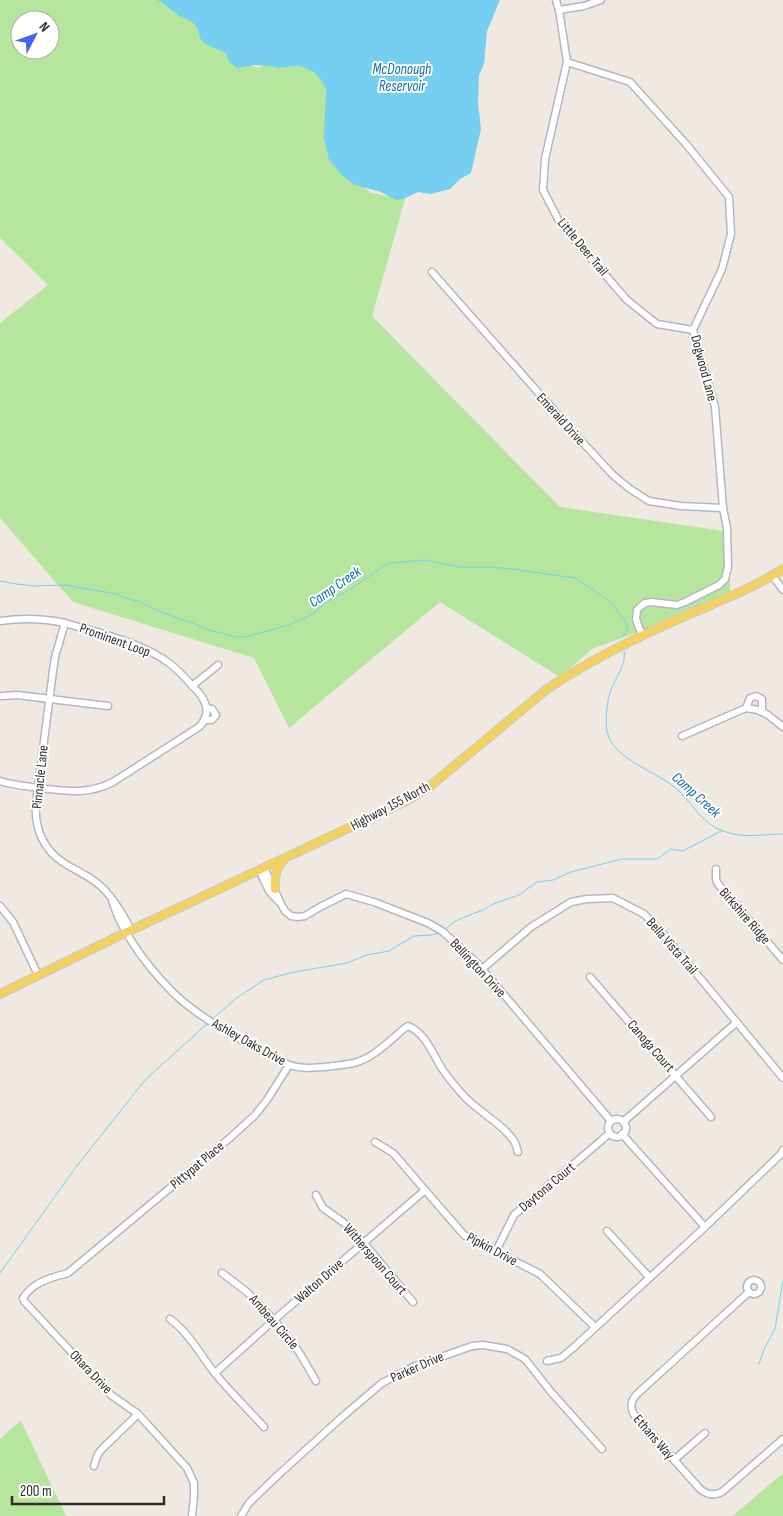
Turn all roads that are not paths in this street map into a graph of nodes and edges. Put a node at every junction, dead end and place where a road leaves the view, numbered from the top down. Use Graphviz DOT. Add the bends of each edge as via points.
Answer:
graph roads {
  1 [pos="556,0"];
  2 [pos="601,0"];
  3 [pos="559,10"];
  4 [pos="567,62"];
  5 [pos="432,272"];
  6 [pos="693,330"];
  7 [pos="723,508"];
  8 [pos="783,569"];
  9 [pos="772,575"];
  10 [pos="783,590"];
  11 [pos="0,621"];
  12 [pos="65,622"];
  13 [pos="643,635"];
  14 [pos="218,665"];
  15 [pos="192,686"];
  16 [pos="2,696"];
  17 [pos="49,699"];
  18 [pos="108,706"];
  19 [pos="746,708"];
  20 [pos="762,712"];
  21 [pos="783,727"];
  22 [pos="682,736"];
  23 [pos="0,781"];
  24 [pos="38,788"];
  25 [pos="286,857"];
  26 [pos="261,869"];
  27 [pos="716,869"];
  28 [pos="275,889"];
  29 [pos="281,904"];
  30 [pos="0,906"];
  31 [pos="128,931"];
  32 [pos="783,960"];
  33 [pos="481,970"];
  34 [pos="38,975"];
  35 [pos="590,977"];
  36 [pos="0,994"];
  37 [pos="737,1022"];
  38 [pos="289,1065"];
  39 [pos="677,1076"];
  40 [pos="783,1078"];
  41 [pos="710,1117"];
  42 [pos="612,1121"];
  43 [pos="623,1122"];
  44 [pos="610,1133"];
  45 [pos="622,1134"];
  46 [pos="376,1142"];
  47 [pos="783,1150"];
  48 [pos="518,1152"];
  49 [pos="424,1191"];
  50 [pos="316,1195"];
  51 [pos="705,1227"];
  52 [pos="607,1231"];
  53 [pos="364,1243"];
  54 [pos="496,1251"];
  55 [pos="92,1253"];
  56 [pos="222,1273"];
  57 [pos="650,1277"];
  58 [pos="749,1292"];
  59 [pos="413,1302"];
  60 [pos="170,1319"];
  61 [pos="274,1320"];
  62 [pos="595,1327"];
  63 [pos="547,1361"];
  64 [pos="215,1373"];
  65 [pos="316,1381"];
  66 [pos="138,1414"];
  67 [pos="264,1427"];
  68 [pos="705,1433"];
  69 [pos="783,1439"];
  70 [pos="602,1449"];
  71 [pos="674,1460"];
  72 [pos="94,1466"];
  73 [pos="192,1516"];
  74 [pos="241,1516"];
  1 -- 3 [label="street, Little Deer Trail"];
  2 -- 3 [label="street"];
  3 -- 4 [label="street, Little Deer Trail"];
  4 -- 6 [label="street, Little Deer Trail" via="545,159 543,190 560,223 627,300 657,324"];
  4 -- 6 [label="street, Dogwood Lane" via="630,82 729,197 731,234 722,269"];
  5 -- 7 [label="street, Emerald Drive" via="574,433 630,489 649,501"];
  6 -- 7 [label="street, Dogwood Lane" via="715,407"];
  7 -- 13 [label="street, Dogwood Lane" via="727,528 728,567 725,579 677,605 645,603 637,610 636,619"];
  8 -- 9 [label="main road, Highway 155 North"];
  9 -- 10 [label="street"];
  9 -- 13 [label="main road, Highway 155 North"];
  11 -- 12 [label="street, Prominent Loop" via="35,618"];
  12 -- 15 [label="street, Prominent Loop" via="151,652 178,670"];
  12 -- 17 [label="street, Pinnacle Lane" via="54,662"];
  13 -- 25 [label="main road, Highway 155 North" via="598,657 546,689 429,788"];
  14 -- 15 [label="street"];
  15 -- 24 [label="street, Prominent Loop" via="204,699 207,708 201,725 191,732 106,786 78,792"];
  16 -- 17 [label="street"];
  17 -- 18 [label="street"];
  17 -- 24 [label="street, Pinnacle Lane"];
  19 -- 20 [label="street"];
  19 -- 20 [label="street" via="750,698 756,696 762,699"];
  19 -- 22 [label="street"];
  20 -- 21 [label="street"];
  23 -- 24 [label="street, Prominent Loop"];
  24 -- 31 [label="street, Pinnacle Lane" via="36,818 46,846 62,862 97,883 112,900 116,916"];
  25 -- 26 [label="main road, Highway 155 North"];
  25 -- 28 [label="main road" via="277,870"];
  26 -- 28 [label="street"];
  26 -- 29 [label="street, Bellington Drive" via="269,891"];
  26 -- 31 [label="main road, Highway 155 North"];
  27 -- 32 [label="street, Birkshire Ridge" via="718,884"];
  28 -- 29 [label="street"];
  29 -- 33 [label="street, Bellington Drive" via="291,916 298,917 346,894 374,902 442,931"];
  30 -- 34 [label="street" via="13,922"];
  31 -- 34 [label="main road, Highway 155 North"];
  31 -- 38 [label="street, Ashley Oaks Drive" via="162,981 180,999"];
  33 -- 37 [label="street, Bella Vista Trail" via="532,928 571,902 613,898 644,914"];
  33 -- 42 [label="street, Bellington Drive"];
  34 -- 36 [label="main road, Highway 155 North"];
  35 -- 39 [label="street, Canoga Court"];
  37 -- 39 [label="street"];
  37 -- 40 [label="street, Bella Vista Trail"];
  38 -- 48 [label="street, Ashley Oaks Drive" via="302,1069 356,1063 411,1026 426,1041 457,1088 516,1142"];
  38 -- 55 [label="street, Pittypat Place" via="255,1116"];
  39 -- 41 [label="street, Canoga Court"];
  39 -- 43 [label="street"];
  42 -- 43 [label="street" via="618,1119"];
  42 -- 44 [label="street" via="608,1128"];
  43 -- 45 [label="street" via="626,1129"];
  44 -- 45 [label="street" via="615,1136"];
  44 -- 54 [label="street, Daytona Court" via="514,1214"];
  45 -- 51 [label="street"];
  46 -- 49 [label="street, Pipkin Drive" via="393,1153"];
  47 -- 51 [label="street"];
  49 -- 53 [label="street, Walton Drive"];
  49 -- 54 [label="street, Pipkin Drive" via="464,1235"];
  50 -- 53 [label="street, Witherspoon Court" via="323,1208"];
  51 -- 57 [label="street"];
  52 -- 57 [label="street"];
  53 -- 59 [label="street, Witherspoon Court"];
  53 -- 61 [label="street, Walton Drive"];
  54 -- 62 [label="street, Pipkin Drive" via="540,1274"];
  55 -- 66 [label="street, Ohara Drive" via="68,1273 37,1283 22,1298 111,1395"];
  56 -- 61 [label="street, Ambeau Circle" via="247,1292"];
  57 -- 62 [label="street"];
  58 -- 71 [label="street, Ethans Way" via="632,1401 633,1414"];
  60 -- 64 [label="street" via="187,1334"];
  61 -- 64 [label="street, Walton Drive"];
  61 -- 65 [label="street, Ambeau Circle" via="300,1352"];
  62 -- 63 [label="street" via="561,1358"];
  64 -- 67 [label="street"];
  66 -- 72 [label="street" via="101,1450"];
  66 -- 73 [label="street, Ohara Drive" via="187,1468 194,1483"];
  68 -- 71 [label="street"];
  69 -- 71 [label="street, Ethans Way" via="722,1492 710,1495 702,1491"];
  70 -- 74 [label="street, Parker Drive" via="525,1359 506,1349 472,1346 412,1367 382,1383 249,1502"];
}
